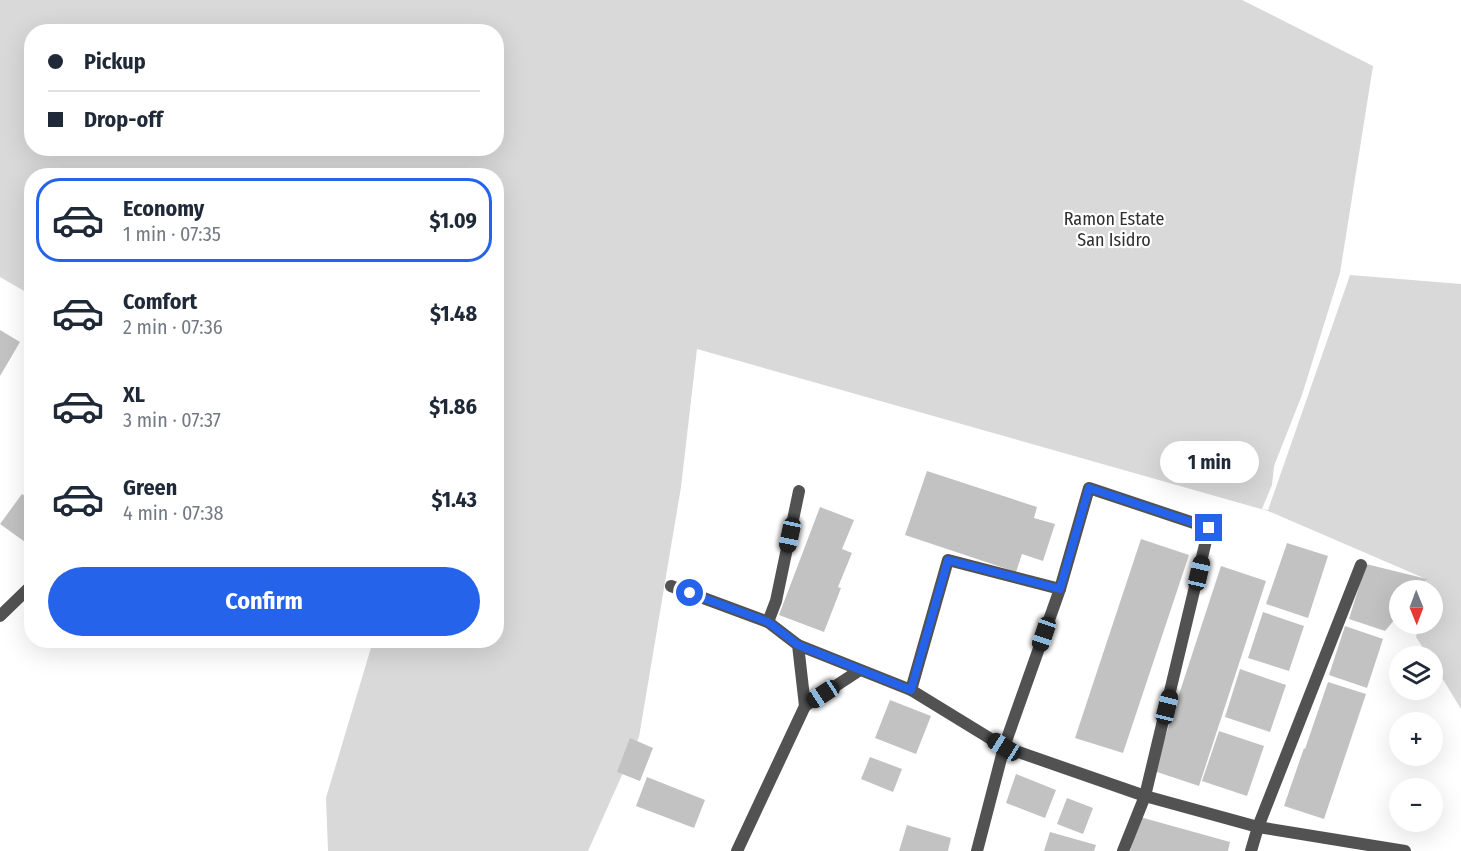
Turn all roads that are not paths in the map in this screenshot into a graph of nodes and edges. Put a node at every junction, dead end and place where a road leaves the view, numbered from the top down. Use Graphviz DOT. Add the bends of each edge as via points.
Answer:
graph roads {
  1 [pos="799,491"];
  2 [pos="1361,565"];
  3 [pos="671,586"];
  4 [pos="1060,589"];
  5 [pos="24,593"];
  6 [pos="0,616"];
  7 [pos="768,622"];
  8 [pos="798,645"];
  9 [pos="860,669"];
  10 [pos="911,690"];
  11 [pos="805,706"];
  12 [pos="1004,747"];
  13 [pos="1145,796"];
  14 [pos="1258,827"];
  15 [pos="737,851"];
  16 [pos="977,851"];
  17 [pos="1123,851"];
  18 [pos="1251,851"];
  19 [pos="1405,851"];
  1 -- 7 [label="street"];
  2 -- 14 [label="street"];
  3 -- 7 [label="street"];
  4 -- 10 [label="street" via="948,560"];
  4 -- 12 [label="street"];
  4 -- 13 [label="street" via="1089,488 1209,528"];
  5 -- 6 [label="street"];
  7 -- 8 [label="street"];
  8 -- 9 [label="street"];
  8 -- 11 [label="street"];
  9 -- 10 [label="street"];
  9 -- 11 [label="street"];
  10 -- 12 [label="street"];
  11 -- 15 [label="street"];
  12 -- 13 [label="street"];
  12 -- 16 [label="street"];
  13 -- 14 [label="street"];
  13 -- 17 [label="street"];
  14 -- 18 [label="street"];
  14 -- 19 [label="street"];
}
